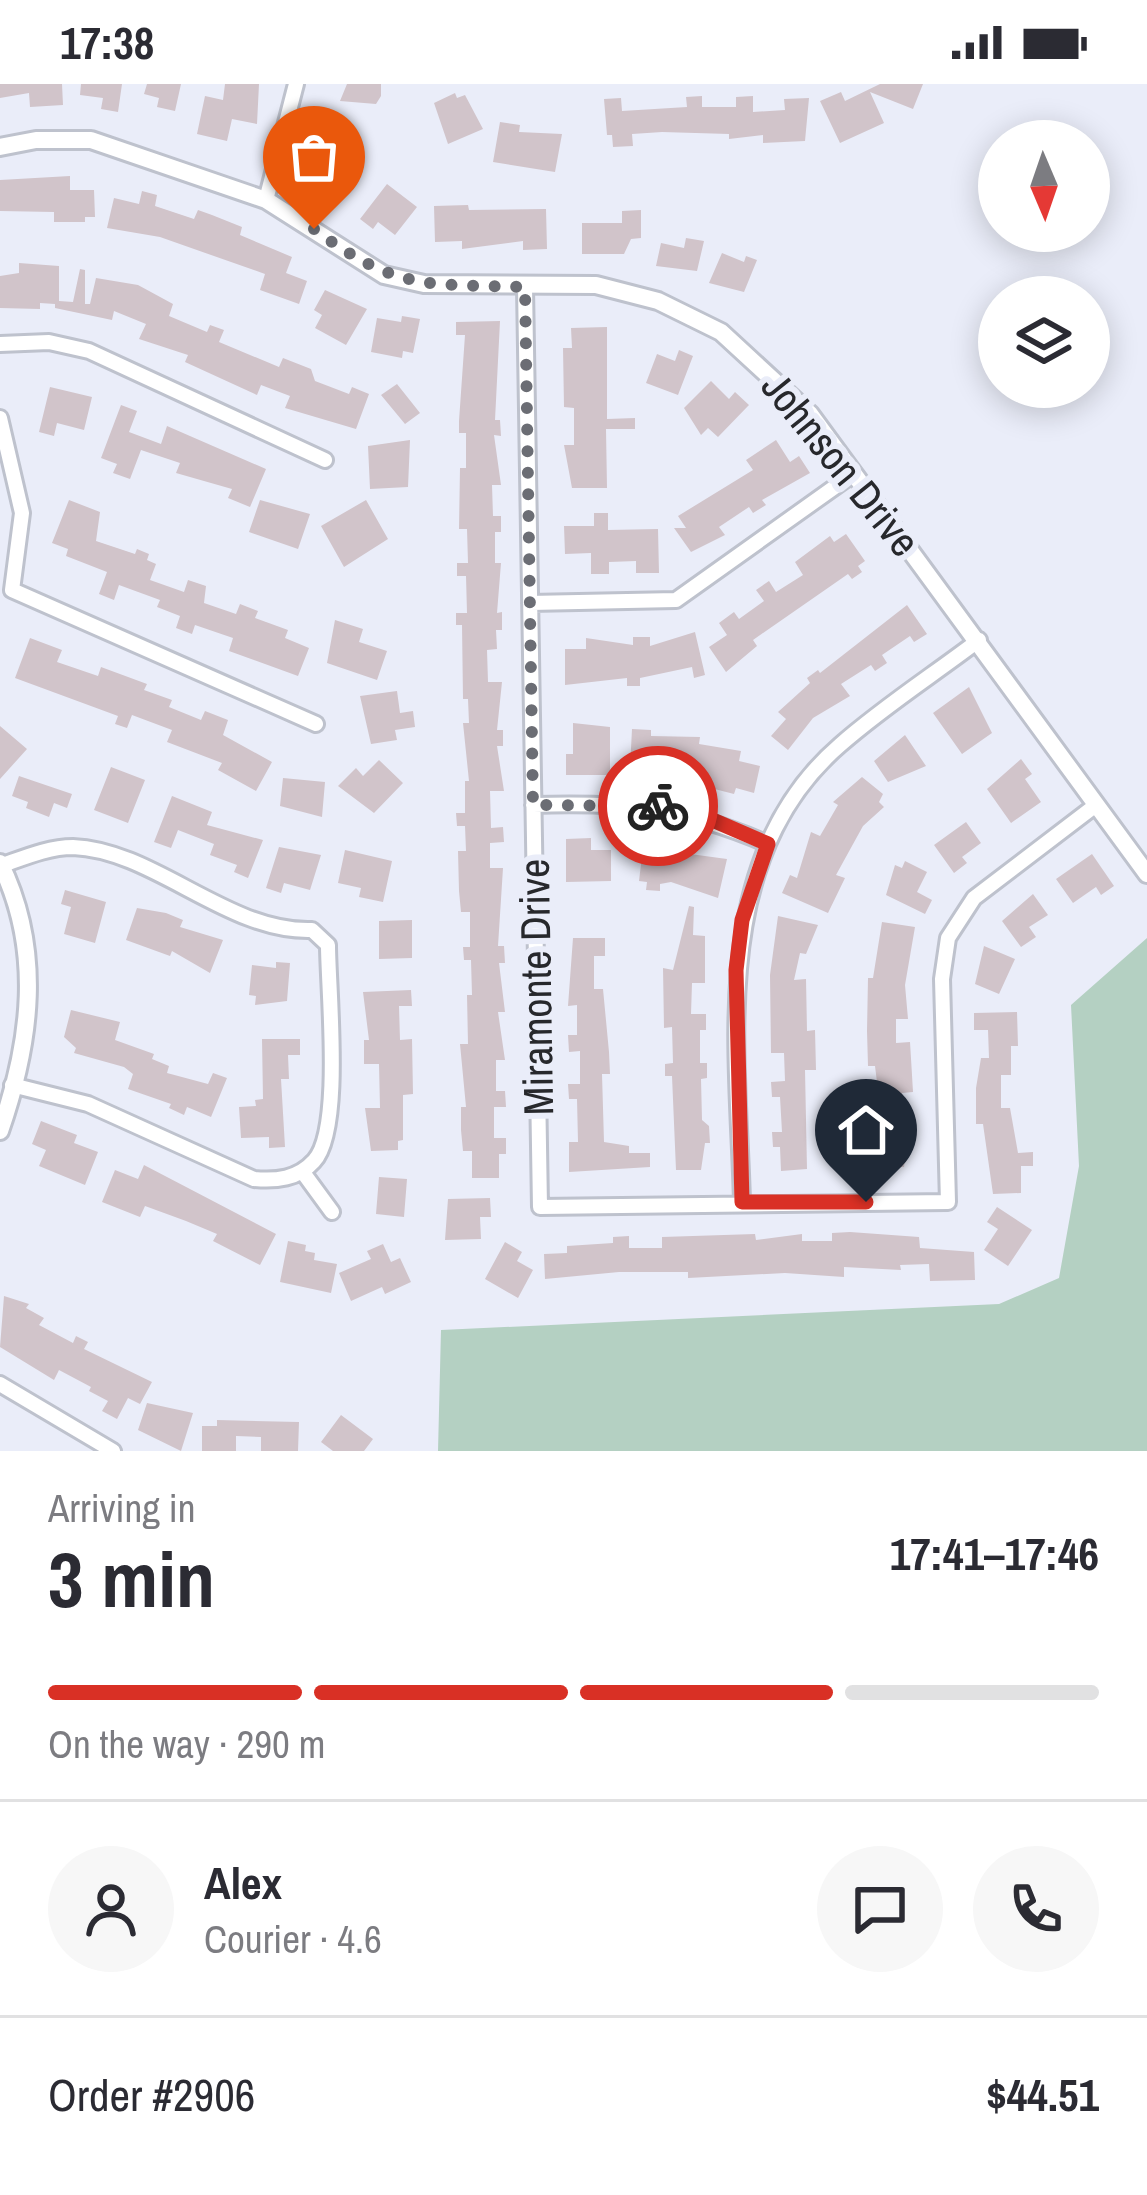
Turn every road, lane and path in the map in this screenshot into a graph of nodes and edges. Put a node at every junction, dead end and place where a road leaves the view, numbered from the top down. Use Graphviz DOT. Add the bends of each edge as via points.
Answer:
graph roads {
  1 [pos="296,84"];
  2 [pos="0,147"];
  3 [pos="266,200"];
  4 [pos="525,287"];
  5 [pos="0,344"];
  6 [pos="0,418"];
  7 [pos="325,460"];
  8 [pos="853,474"];
  9 [pos="530,603"];
  10 [pos="979,640"];
  11 [pos="316,724"];
  12 [pos="533,805"];
  13 [pos="1096,805"];
  14 [pos="768,844"];
  15 [pos="0,865"];
  16 [pos="1147,874"];
  17 [pos="13,1085"];
  18 [pos="0,1131"];
  19 [pos="302,1171"];
  20 [pos="742,1202"];
  21 [pos="332,1212"];
  22 [pos="0,1384"];
  23 [pos="113,1451"];
  1 -- 3 [label="street"];
  2 -- 3 [label="street, Johnson Drive" via="91,140"];
  3 -- 4 [label="street, Johnson Drive" via="384,275"];
  4 -- 8 [label="street, Johnson Drive" via="596,285 658,301 721,332 810,413"];
  4 -- 9 [label="street, Miramonte Drive"];
  5 -- 7 [label="street" via="89,351"];
  6 -- 11 [label="street" via="22,513 12,590"];
  8 -- 9 [label="street" via="676,600"];
  8 -- 10 [label="street, Johnson Drive"];
  9 -- 12 [label="street, Miramonte Drive"];
  10 -- 13 [label="street, Johnson Drive"];
  10 -- 14 [label="street" via="838,747"];
  12 -- 14 [label="street" via="653,805"];
  12 -- 20 [label="street, Miramonte Drive" via="540,1208"];
  13 -- 16 [label="street, Johnson Drive"];
  13 -- 20 [label="street, Miramonte Drive" via="974,898 948,938 948,1202"];
  14 -- 20 [label="street" via="742,920 736,970"];
  15 -- 17 [label="street" via="28,936 28,1010"];
  15 -- 19 [label="street" via="73,848 104,854 253,919 322,935 329,1127 318,1158"];
  17 -- 18 [label="street"];
  17 -- 19 [label="street" via="88,1104 254,1179"];
  19 -- 21 [label="street"];
  22 -- 23 [label="street"];
}
